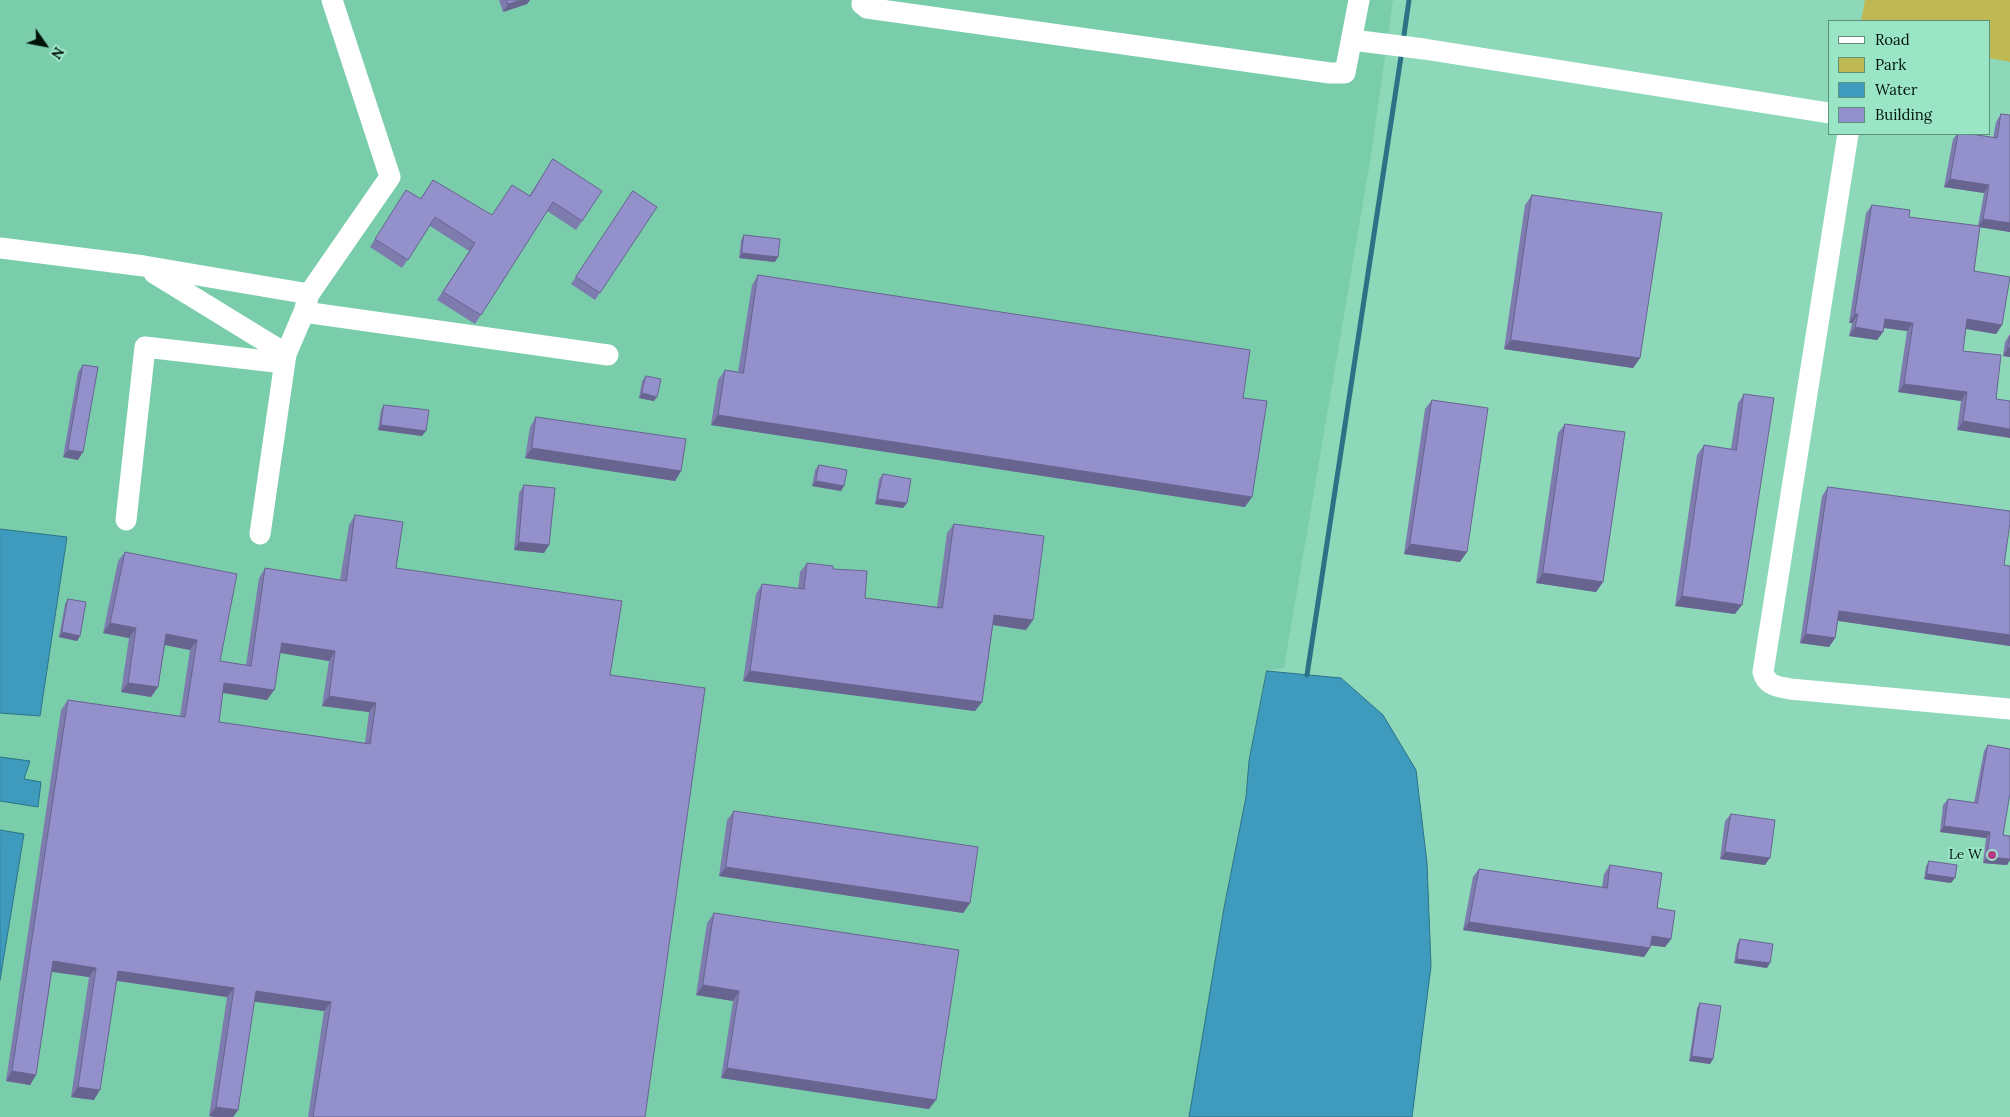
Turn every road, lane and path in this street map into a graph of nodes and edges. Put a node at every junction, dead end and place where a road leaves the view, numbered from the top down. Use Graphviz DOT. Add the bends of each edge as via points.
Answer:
graph roads {
  1 [pos="332,0"];
  2 [pos="863,0"];
  3 [pos="1359,0"];
  4 [pos="1359,41"];
  5 [pos="1828,114"];
  6 [pos="1848,135"];
  7 [pos="0,248"];
  8 [pos="144,266"];
  9 [pos="306,303"];
  10 [pos="608,355"];
  11 [pos="285,358"];
  12 [pos="126,520"];
  13 [pos="260,534"];
  14 [pos="2010,709"];
  1 -- 9 [label="street" via="390,177"];
  2 -- 4 [label="street" via="862,4 868,8 1330,73 1346,74"];
  3 -- 4 [label="street"];
  4 -- 5 [label="street"];
  6 -- 14 [label="street" via="1763,672 1770,684 1790,689"];
  7 -- 8 [label="street"];
  8 -- 9 [label="street"];
  8 -- 11 [label="street"];
  9 -- 10 [label="street"];
  9 -- 11 [label="street"];
  11 -- 12 [label="street" via="145,347"];
  11 -- 13 [label="street"];
}
